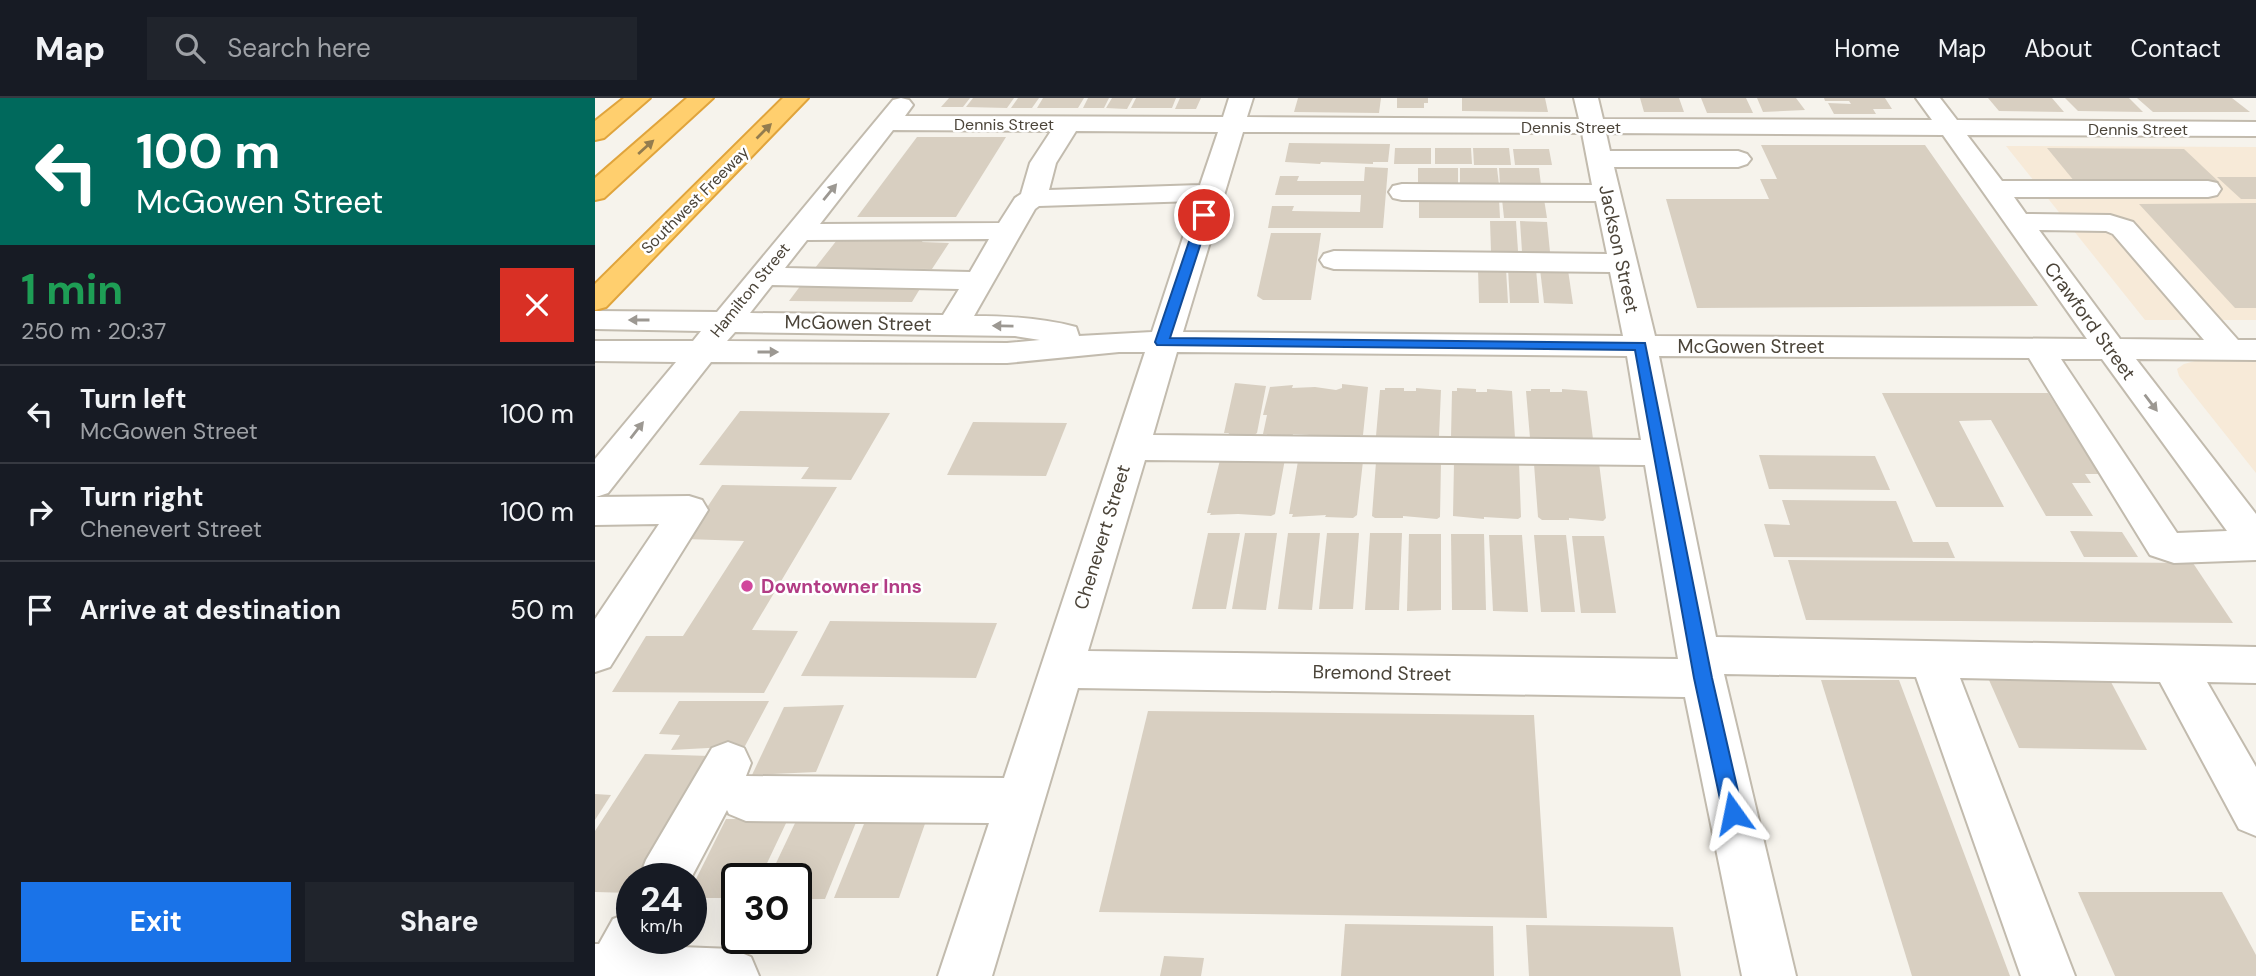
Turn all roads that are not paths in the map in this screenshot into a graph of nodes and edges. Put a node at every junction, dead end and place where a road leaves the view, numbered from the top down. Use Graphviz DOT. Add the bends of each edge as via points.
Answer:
graph roads {
  1 [pos="638,98"];
  2 [pos="701,98"];
  3 [pos="796,98"];
  4 [pos="907,98"];
  5 [pos="1928,98"];
  6 [pos="1237,112"];
  7 [pos="886,124"];
  8 [pos="1069,124"];
  9 [pos="1950,129"];
  10 [pos="2256,129"];
  11 [pos="595,133"];
  12 [pos="1596,144"];
  13 [pos="1738,159"];
  14 [pos="1994,189"];
  15 [pos="2208,189"];
  16 [pos="1402,191"];
  17 [pos="595,192"];
  18 [pos="1211,193"];
  19 [pos="1033,198"];
  20 [pos="2018,222"];
  21 [pos="1008,231"];
  22 [pos="797,232"];
  23 [pos="1334,260"];
  24 [pos="1622,263"];
  25 [pos="761,276"];
  26 [pos="978,281"];
  27 [pos="595,301"];
  28 [pos="595,320"];
  29 [pos="725,320"];
  30 [pos="953,325"];
  31 [pos="1119,342"];
  32 [pos="1162,342"];
  33 [pos="1641,345"];
  34 [pos="2038,348"];
  35 [pos="2110,348"];
  36 [pos="2242,349"];
  37 [pos="595,351"];
  38 [pos="699,351"];
  39 [pos="1130,447"];
  40 [pos="1661,453"];
  41 [pos="595,484"];
  42 [pos="595,511"];
  43 [pos="2256,544"];
  44 [pos="595,654"];
  45 [pos="1931,659"];
  46 [pos="2173,664"];
  47 [pos="2256,665"];
  48 [pos="1701,666"];
  49 [pos="1061,669"];
  50 [pos="1020,802"];
  51 [pos="2256,813"];
  52 [pos="675,863"];
  53 [pos="613,960"];
  54 [pos="732,976"];
  55 [pos="965,976"];
  56 [pos="1769,976"];
  57 [pos="2048,976"];
  1 -- 11 [label="highway"];
  17 -- 2 [label="highway, one-way"];
  27 -- 3 [label="highway, Southwest Freeway, one-way"];
  4 -- 7 [label="street, Hamilton Street"];
  5 -- 9 [label="street, Crawford Street"];
  6 -- 8 [label="street, Dennis Street"];
  6 -- 12 [label="street, Dennis Street"];
  6 -- 18 [label="street, Chenevert Street"];
  7 -- 8 [label="street, Dennis Street"];
  22 -- 7 [label="street, Hamilton Street, one-way"];
  8 -- 19 [label="street" via="1043,163"];
  9 -- 10 [label="street, Dennis Street"];
  9 -- 12 [label="street, Dennis Street" via="1821,118 1699,118"];
  9 -- 14 [label="street, Crawford Street"];
  12 -- 13 [label="street"];
  12 -- 16 [label="street"];
  12 -- 24 [label="street, Jackson Street"];
  14 -- 15 [label="street"];
  14 -- 20 [label="street, Crawford Street"];
  18 -- 19 [label="street"];
  18 -- 32 [label="street, Chenevert Street"];
  19 -- 21 [label="street" via="1024,204"];
  20 -- 35 [label="street, Crawford Street"];
  20 -- 36 [label="street" via="2110,223 2123,228"];
  21 -- 22 [label="street"];
  21 -- 26 [label="street"];
  22 -- 25 [label="street, Hamilton Street"];
  23 -- 24 [label="street"];
  24 -- 33 [label="street, Jackson Street"];
  25 -- 26 [label="street"];
  25 -- 29 [label="street, Hamilton Street"];
  26 -- 30 [label="street"];
  29 -- 28 [label="street, McGowen Street, one-way"];
  29 -- 30 [label="street, McGowen Street"];
  29 -- 38 [label="street, Hamilton Street"];
  31 -- 30 [label="street, McGowen Street, one-way" via="1015,326"];
  31 -- 32 [label="street, McGowen Street"];
  38 -- 31 [label="street, McGowen Street, one-way" via="1007,354"];
  32 -- 33 [label="street, McGowen Street"];
  32 -- 39 [label="street, Chenevert Street"];
  33 -- 34 [label="street, McGowen Street"];
  33 -- 40 [label="street, Jackson Street"];
  34 -- 35 [label="street, McGowen Street"];
  34 -- 43 [label="street" via="2164,544 2173,548"];
  35 -- 36 [label="street, McGowen Street"];
  35 -- 43 [label="street, Crawford Street, one-way"];
  37 -- 38 [label="street, McGowen Street"];
  41 -- 38 [label="street, Hamilton Street, one-way"];
  39 -- 40 [label="street"];
  39 -- 49 [label="street, Chenevert Street"];
  40 -- 48 [label="street, Jackson Street"];
  42 -- 44 [label="street" via="689,510"];
  45 -- 46 [label="street, Bremond Street"];
  45 -- 48 [label="street, Bremond Street"];
  45 -- 57 [label="street"];
  46 -- 47 [label="street, Bremond Street"];
  46 -- 51 [label="street"];
  48 -- 49 [label="street, Bremond Street"];
  48 -- 56 [label="street, Jackson Street"];
  49 -- 50 [label="street, Chenevert Street"];
  50 -- 52 [label="street" via="737,781"];
  50 -- 55 [label="street, Chenevert Street"];
  53 -- 54 [label="street"];
}
